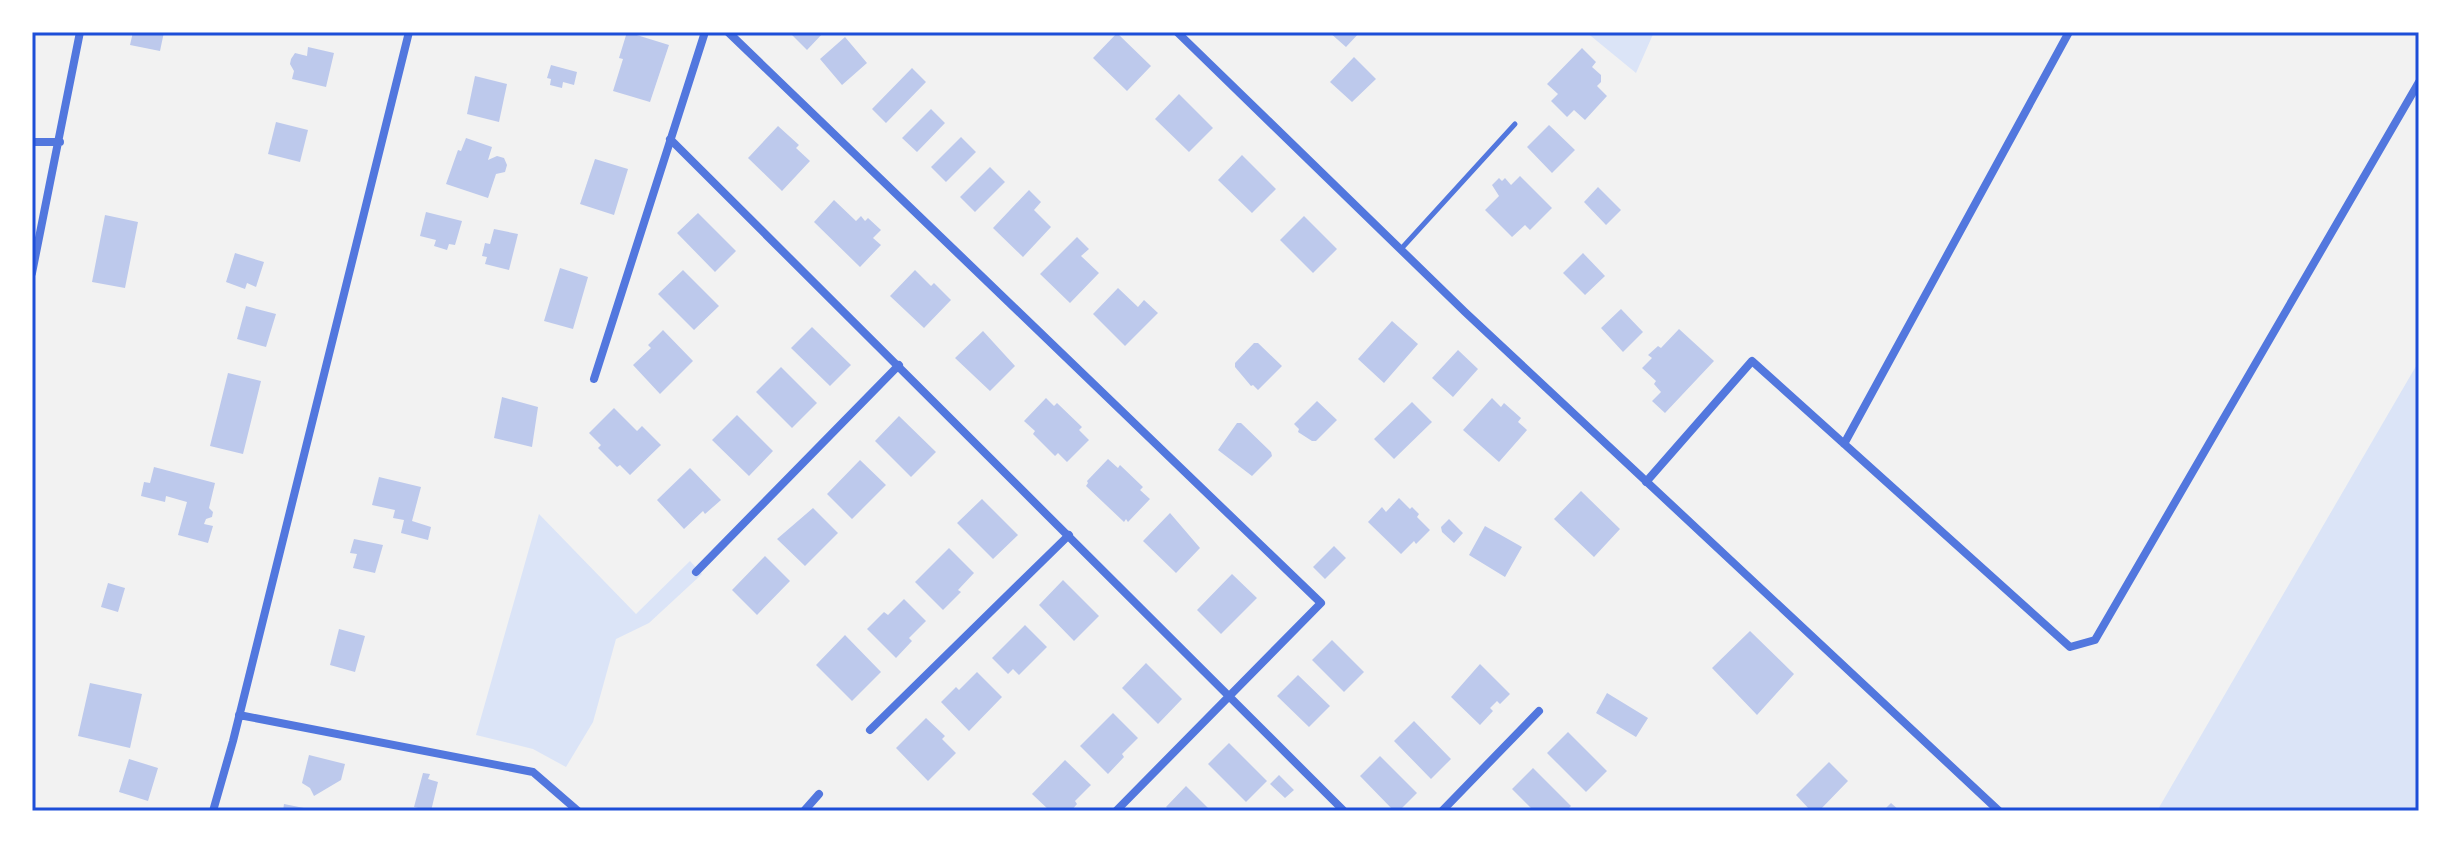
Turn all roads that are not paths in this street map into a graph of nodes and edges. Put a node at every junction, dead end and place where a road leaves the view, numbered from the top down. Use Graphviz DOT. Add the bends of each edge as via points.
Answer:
graph roads {
  1 [pos="80,32"];
  2 [pos="409,32"];
  3 [pos="705,32"];
  4 [pos="728,32"];
  5 [pos="1177,32"];
  6 [pos="2069,32"];
  7 [pos="2419,82"];
  8 [pos="1515,124"];
  9 [pos="670,139"];
  10 [pos="32,142"];
  11 [pos="60,142"];
  12 [pos="1400,249"];
  13 [pos="32,273"];
  14 [pos="899,365"];
  15 [pos="594,379"];
  16 [pos="1844,444"];
  17 [pos="1646,482"];
  18 [pos="1069,535"];
  19 [pos="696,572"];
  20 [pos="1230,697"];
  21 [pos="1539,711"];
  22 [pos="239,715"];
  23 [pos="870,730"];
  24 [pos="819,794"];
  25 [pos="213,811"];
  26 [pos="578,811"];
  27 [pos="804,811"];
  28 [pos="1116,811"];
  29 [pos="1344,811"];
  30 [pos="1442,811"];
  31 [pos="1999,811"];
  1 -- 11 [label="street"];
  2 -- 22 [label="street"];
  3 -- 9 [label="street"];
  4 -- 20 [label="street" via="1321,603"];
  5 -- 12 [label="street"];
  6 -- 16 [label="street"];
  7 -- 16 [label="street" via="2095,640 2070,647"];
  8 -- 12 [label="lane"];
  9 -- 14 [label="street"];
  9 -- 15 [label="street"];
  10 -- 11 [label="street"];
  11 -- 13 [label="street"];
  12 -- 17 [label="street"];
  14 -- 18 [label="street"];
  14 -- 19 [label="street"];
  16 -- 17 [label="street" via="1752,361"];
  17 -- 31 [label="street"];
  18 -- 20 [label="street"];
  18 -- 23 [label="street"];
  20 -- 28 [label="street"];
  20 -- 29 [label="street"];
  21 -- 30 [label="street"];
  22 -- 25 [label="street"];
  22 -- 26 [label="street" via="533,772"];
  24 -- 27 [label="street"];
}
